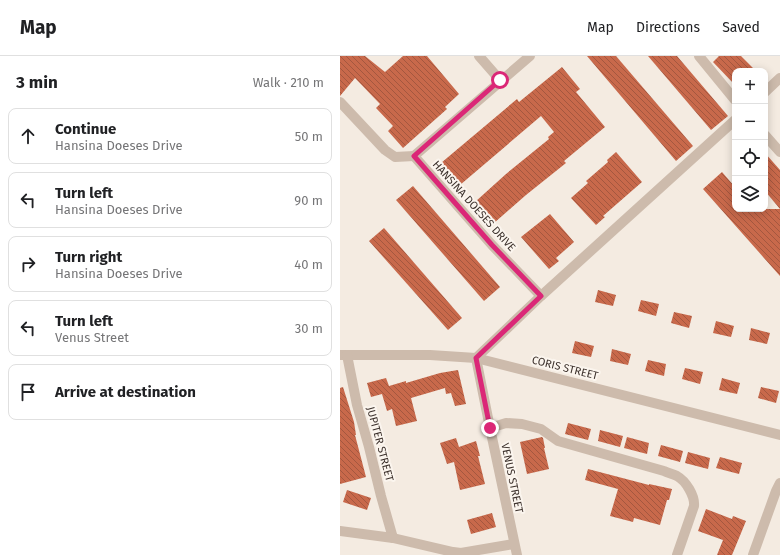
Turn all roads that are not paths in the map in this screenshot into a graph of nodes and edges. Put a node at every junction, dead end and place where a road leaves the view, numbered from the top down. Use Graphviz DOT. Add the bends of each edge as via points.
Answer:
graph roads {
  1 [pos="479,56"];
  2 [pos="530,56"];
  3 [pos="699,56"];
  4 [pos="780,78"];
  5 [pos="500,80"];
  6 [pos="768,89"];
  7 [pos="732,96"];
  8 [pos="340,102"];
  9 [pos="732,123"];
  10 [pos="768,138"];
  11 [pos="780,152"];
  12 [pos="414,156"];
  13 [pos="541,296"];
  14 [pos="343,355"];
  15 [pos="476,358"];
  16 [pos="490,428"];
  17 [pos="780,435"];
  18 [pos="780,483"];
  19 [pos="340,531"];
  20 [pos="393,538"];
  21 [pos="514,544"];
  22 [pos="517,555"];
  23 [pos="677,555"];
  24 [pos="753,555"];
  1 -- 5 [label="street"];
  2 -- 5 [label="street"];
  3 -- 7 [label="street"];
  4 -- 6 [label="street"];
  5 -- 12 [label="street"];
  8 -- 12 [label="street" via="385,150 395,157"];
  9 -- 13 [label="street"];
  10 -- 11 [label="street"];
  12 -- 13 [label="street, HANSINA DOESES DRIVE" via="492,245"];
  13 -- 15 [label="street"];
  14 -- 15 [label="street, CORIS STREET"];
  14 -- 20 [label="street, JUPITER STREET"];
  15 -- 16 [label="street, VENUS STREET"];
  15 -- 17 [label="street, CORIS STREET"];
  16 -- 21 [label="street, VENUS STREET"];
  16 -- 23 [label="street" via="506,422 542,428 558,441 678,476 695,500"];
  18 -- 24 [label="street"];
  19 -- 20 [label="street"];
  20 -- 21 [label="street" via="453,552"];
  21 -- 22 [label="street, VENUS STREET"];
}
